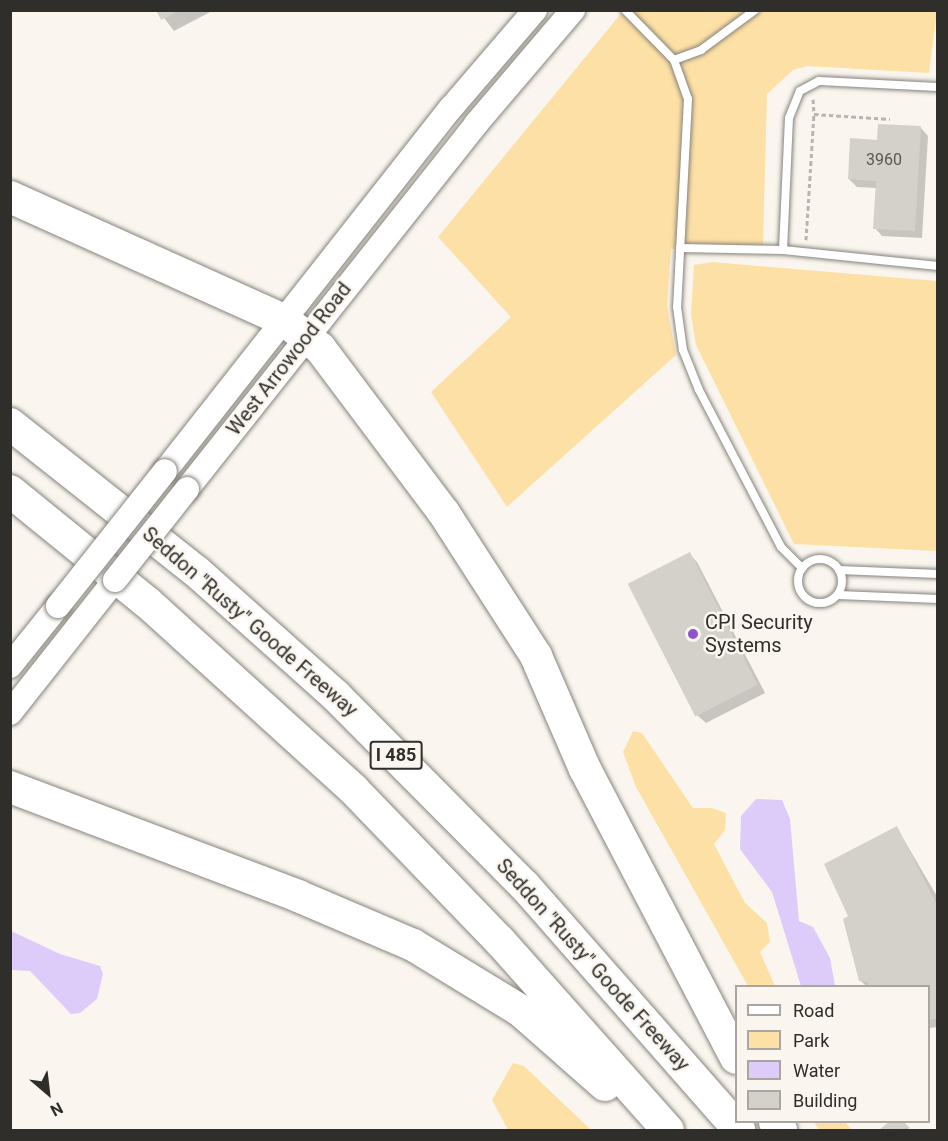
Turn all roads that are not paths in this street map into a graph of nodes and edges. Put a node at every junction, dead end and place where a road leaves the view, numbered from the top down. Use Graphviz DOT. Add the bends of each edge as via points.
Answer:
graph roads {
  1 [pos="535,10"];
  2 [pos="573,10"];
  3 [pos="625,10"];
  4 [pos="755,10"];
  5 [pos="674,60"];
  6 [pos="938,87"];
  7 [pos="10,197"];
  8 [pos="680,248"];
  9 [pos="783,250"];
  10 [pos="938,266"];
  11 [pos="295,328"];
  12 [pos="10,424"];
  13 [pos="10,491"];
  14 [pos="802,568"];
  15 [pos="839,570"];
  16 [pos="938,574"];
  17 [pos="838,595"];
  18 [pos="938,599"];
  19 [pos="10,666"];
  20 [pos="10,713"];
  21 [pos="10,787"];
  22 [pos="735,1056"];
  23 [pos="650,1131"];
  24 [pos="668,1131"];
  25 [pos="739,1131"];
  1 -- 11 [label="main road, West Arrowood Road" via="451,108"];
  2 -- 11 [label="main road, West Arrowood Road"];
  3 -- 5 [label="lane"];
  4 -- 5 [label="lane" via="701,50"];
  5 -- 8 [label="lane" via="685,85 689,114"];
  6 -- 9 [label="lane" via="819,81 800,91 789,118"];
  7 -- 11 [label="highway"];
  8 -- 9 [label="lane"];
  8 -- 14 [label="lane" via="678,321 687,363 781,547"];
  9 -- 10 [label="lane"];
  11 -- 19 [label="main road, West Arrowood Road, bridge" via="165,471"];
  11 -- 20 [label="main road, West Arrowood Road, bridge" via="187,489"];
  11 -- 22 [label="highway" via="320,348 444,513 536,656 585,769"];
  12 -- 25 [label="highway, Seddon \"Rusty\" Goode Freeway / I 485" via="197,572 342,702 524,885"];
  13 -- 24 [label="highway, I 485" via="148,603 354,789 500,941"];
  14 -- 15 [label="lane" via="818,559 832,562"];
  14 -- 17 [label="lane" via="798,585 805,597 818,603"];
  15 -- 16 [label="lane"];
  15 -- 17 [label="lane" via="842,581"];
  17 -- 18 [label="lane"];
  21 -- 23 [label="highway" via="298,896 413,945 521,1011"];
}
